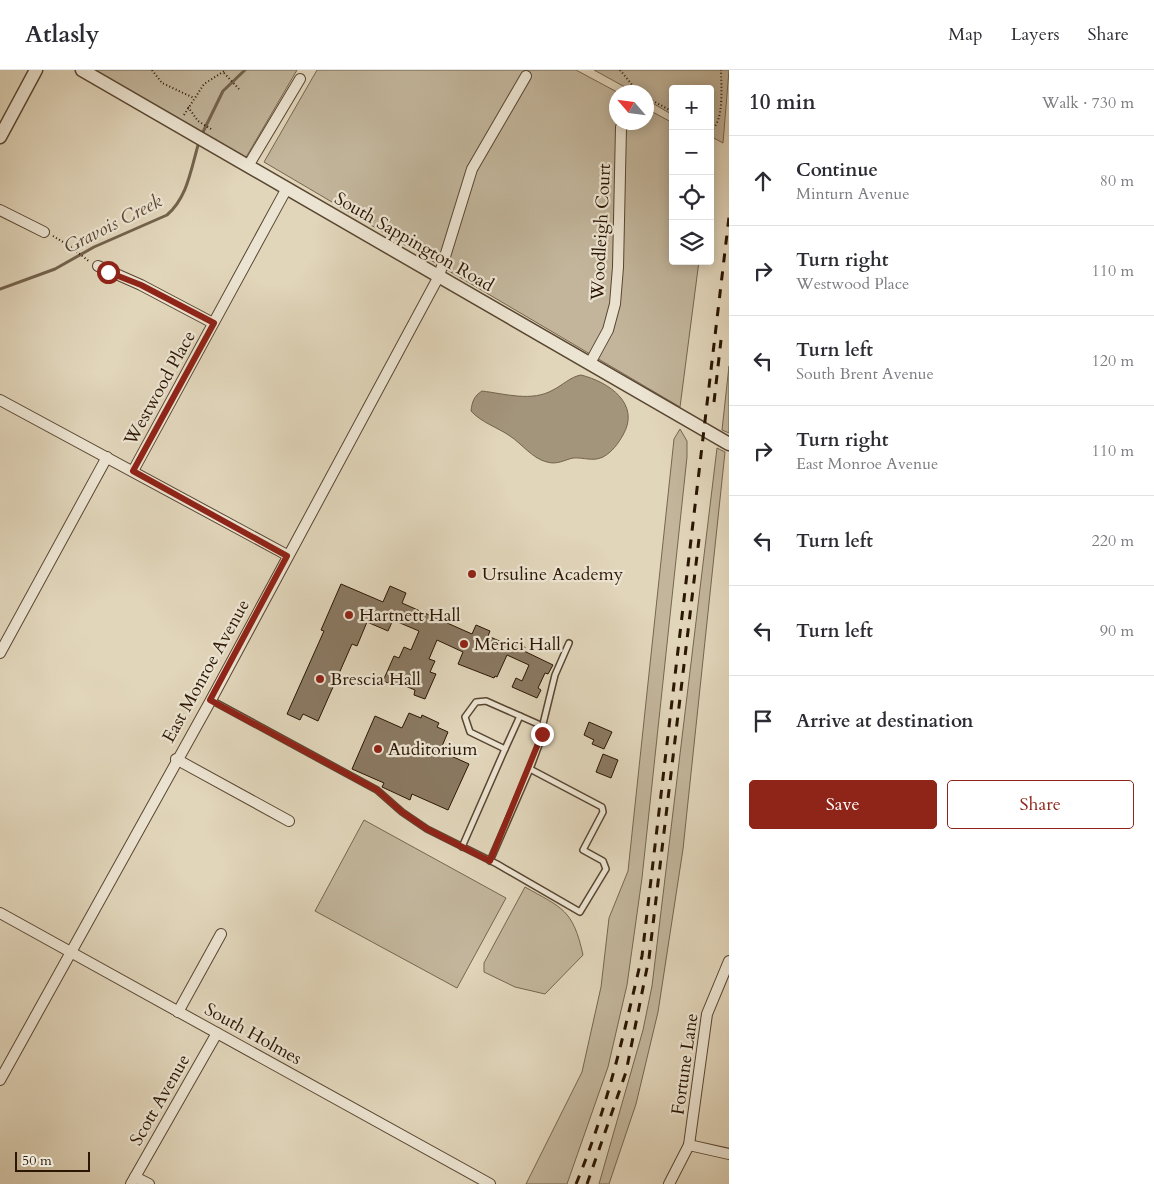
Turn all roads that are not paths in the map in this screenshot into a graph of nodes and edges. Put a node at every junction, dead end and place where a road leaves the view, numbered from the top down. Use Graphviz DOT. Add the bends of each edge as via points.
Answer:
graph roads {
  1 [pos="36,70"];
  2 [pos="82,70"];
  3 [pos="526,76"];
  4 [pos="300,79"];
  5 [pos="621,130"];
  6 [pos="0,136"];
  7 [pos="248,166"];
  8 [pos="287,188"];
  9 [pos="0,210"];
  10 [pos="44,232"];
  11 [pos="98,266"];
  12 [pos="439,276"];
  13 [pos="214,323"];
  14 [pos="590,363"];
  15 [pos="0,400"];
  16 [pos="729,444"];
  17 [pos="107,457"];
  18 [pos="133,471"];
  19 [pos="287,556"];
  20 [pos="569,643"];
  21 [pos="0,653"];
  22 [pos="210,700"];
  23 [pos="520,716"];
  24 [pos="542,728"];
  25 [pos="505,749"];
  26 [pos="176,760"];
  27 [pos="530,769"];
  28 [pos="288,821"];
  29 [pos="462,847"];
  30 [pos="490,861"];
  31 [pos="0,913"];
  32 [pos="221,934"];
  33 [pos="71,954"];
  34 [pos="729,961"];
  35 [pos="178,1012"];
  36 [pos="217,1033"];
  37 [pos="0,1080"];
  38 [pos="689,1145"];
  39 [pos="729,1154"];
  40 [pos="133,1180"];
  41 [pos="149,1184"];
  42 [pos="490,1184"];
  43 [pos="669,1184"];
  1 -- 6 [label="street"];
  2 -- 7 [label="street, South Sappington Road"];
  3 -- 12 [label="street, East Monroe Avenue" via="472,169"];
  4 -- 7 [label="street"];
  5 -- 14 [label="street, Woodleigh Court" via="615,304 608,330"];
  7 -- 8 [label="street, South Sappington Road"];
  8 -- 12 [label="street, South Sappington Road"];
  8 -- 13 [label="street, Westwood Place"];
  9 -- 10 [label="street"];
  11 -- 13 [label="street"];
  12 -- 14 [label="street, South Sappington Road"];
  12 -- 19 [label="street, East Monroe Avenue"];
  13 -- 18 [label="street, Westwood Place"];
  14 -- 16 [label="street, South Sappington Road"];
  15 -- 17 [label="street"];
  17 -- 18 [label="street"];
  17 -- 21 [label="street"];
  18 -- 19 [label="street"];
  19 -- 22 [label="street, East Monroe Avenue"];
  20 -- 24 [label="lane" via="555,675"];
  22 -- 26 [label="street, East Monroe Avenue"];
  22 -- 29 [label="lane" via="377,790 414,821"];
  23 -- 24 [label="lane"];
  23 -- 25 [label="lane"];
  23 -- 25 [label="lane" via="486,701 476,702 465,717 470,732"];
  24 -- 27 [label="lane"];
  25 -- 29 [label="lane"];
  26 -- 28 [label="street"];
  26 -- 33 [label="street, East Monroe Avenue"];
  27 -- 30 [label="lane"];
  27 -- 30 [label="lane" via="602,808 603,816 583,850 602,861 606,869 580,912"];
  29 -- 30 [label="lane"];
  31 -- 33 [label="street, South Holmes"];
  32 -- 35 [label="street"];
  33 -- 35 [label="street, South Holmes"];
  33 -- 37 [label="street, East Monroe Avenue"];
  34 -- 38 [label="street, Fortune Lane" via="707,1014"];
  35 -- 36 [label="street, South Holmes"];
  36 -- 40 [label="street, Scott Avenue"];
  36 -- 42 [label="street, South Holmes"];
  38 -- 39 [label="street"];
  38 -- 43 [label="street, Fortune Lane"];
  40 -- 41 [label="street"];
}
